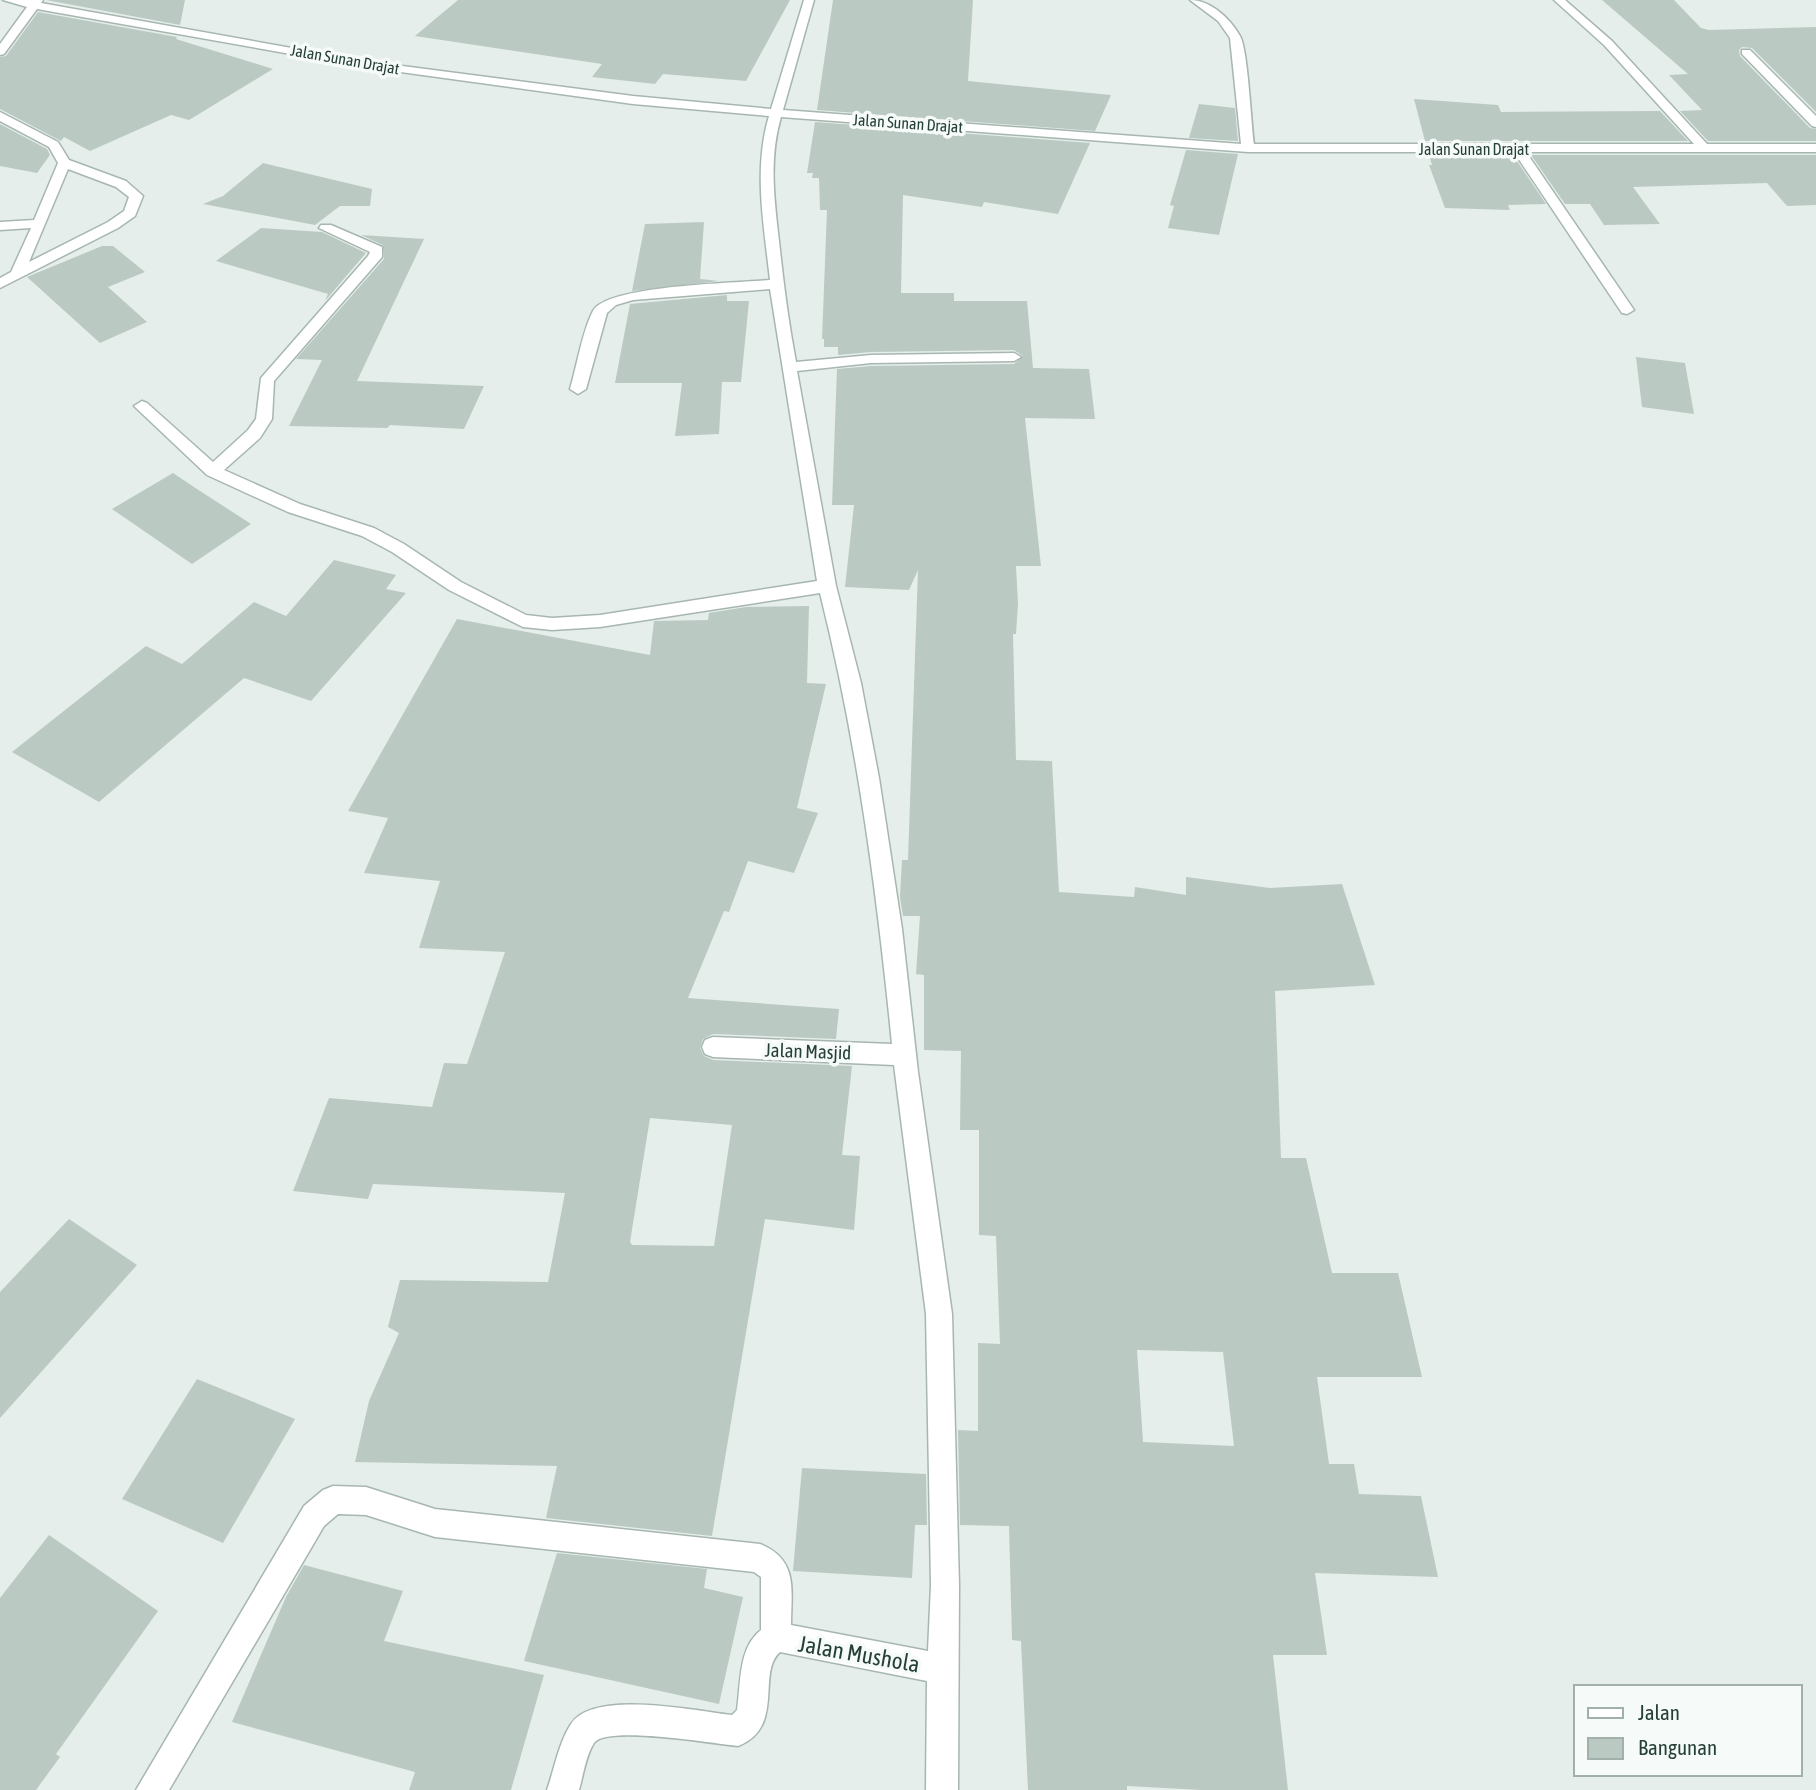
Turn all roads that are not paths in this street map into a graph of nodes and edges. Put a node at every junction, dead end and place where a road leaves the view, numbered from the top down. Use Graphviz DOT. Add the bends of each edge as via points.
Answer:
graph roads {
  1 [pos="8,0"];
  2 [pos="809,0"];
  3 [pos="1195,0"];
  4 [pos="1559,0"];
  5 [pos="37,2"];
  6 [pos="0,52"];
  7 [pos="1746,52"];
  8 [pos="775,113"];
  9 [pos="0,116"];
  10 [pos="1816,123"];
  11 [pos="1702,146"];
  12 [pos="1248,148"];
  13 [pos="1816,148"];
  14 [pos="1518,149"];
  15 [pos="64,163"];
  16 [pos="38,225"];
  17 [pos="0,226"];
  18 [pos="326,228"];
  19 [pos="17,274"];
  20 [pos="0,284"];
  21 [pos="775,284"];
  22 [pos="1627,310"];
  23 [pos="1014,357"];
  24 [pos="790,367"];
  25 [pos="578,389"];
  26 [pos="142,406"];
  27 [pos="213,471"];
  28 [pos="827,586"];
  29 [pos="713,1047"];
  30 [pos="904,1055"];
  31 [pos="776,1637"];
  32 [pos="942,1669"];
  33 [pos="152,1790"];
  34 [pos="563,1790"];
  35 [pos="942,1790"];
  1 -- 5 [label="street, Jalan Sunan Drajat"];
  2 -- 8 [label="street"];
  3 -- 12 [label="street" via="1222,19 1236,37"];
  4 -- 11 [label="street" via="1608,43"];
  5 -- 6 [label="street"];
  5 -- 8 [label="street, Jalan Sunan Drajat" via="364,64 620,99"];
  7 -- 10 [label="street"];
  8 -- 12 [label="street, Jalan Sunan Drajat"];
  8 -- 21 [label="street" via="766,172"];
  9 -- 15 [label="street" via="54,145"];
  11 -- 13 [label="street, Jalan Sunan Drajat"];
  11 -- 14 [label="street, Jalan Sunan Drajat"];
  12 -- 14 [label="street, Jalan Sunan Drajat"];
  14 -- 22 [label="street"];
  15 -- 16 [label="street"];
  15 -- 19 [label="street" via="121,184 136,196 130,213"];
  16 -- 17 [label="street"];
  16 -- 19 [label="street"];
  18 -- 27 [label="street" via="377,250 375,257 278,365 266,381 264,419 254,435"];
  19 -- 20 [label="street"];
  21 -- 24 [label="street"];
  21 -- 25 [label="street" via="632,296 611,302 600,311"];
  23 -- 24 [label="street" via="871,359"];
  24 -- 28 [label="street"];
  26 -- 27 [label="street"];
  27 -- 28 [label="street" via="294,508 368,532 454,586 523,621 600,621"];
  28 -- 30 [label="street" via="852,683 869,778"];
  29 -- 30 [label="street, Jalan Masjid"];
  30 -- 32 [label="street" via="939,1314 945,1585"];
  31 -- 32 [label="street, Jalan Mushola"];
  31 -- 33 [label="street" via="777,1575 760,1558 435,1523 366,1501 333,1500 314,1516"];
  31 -- 34 [label="street" via="762,1651 757,1666 753,1712 747,1725 738,1731 636,1720 597,1722 582,1733"];
  32 -- 35 [label="street"];
}
